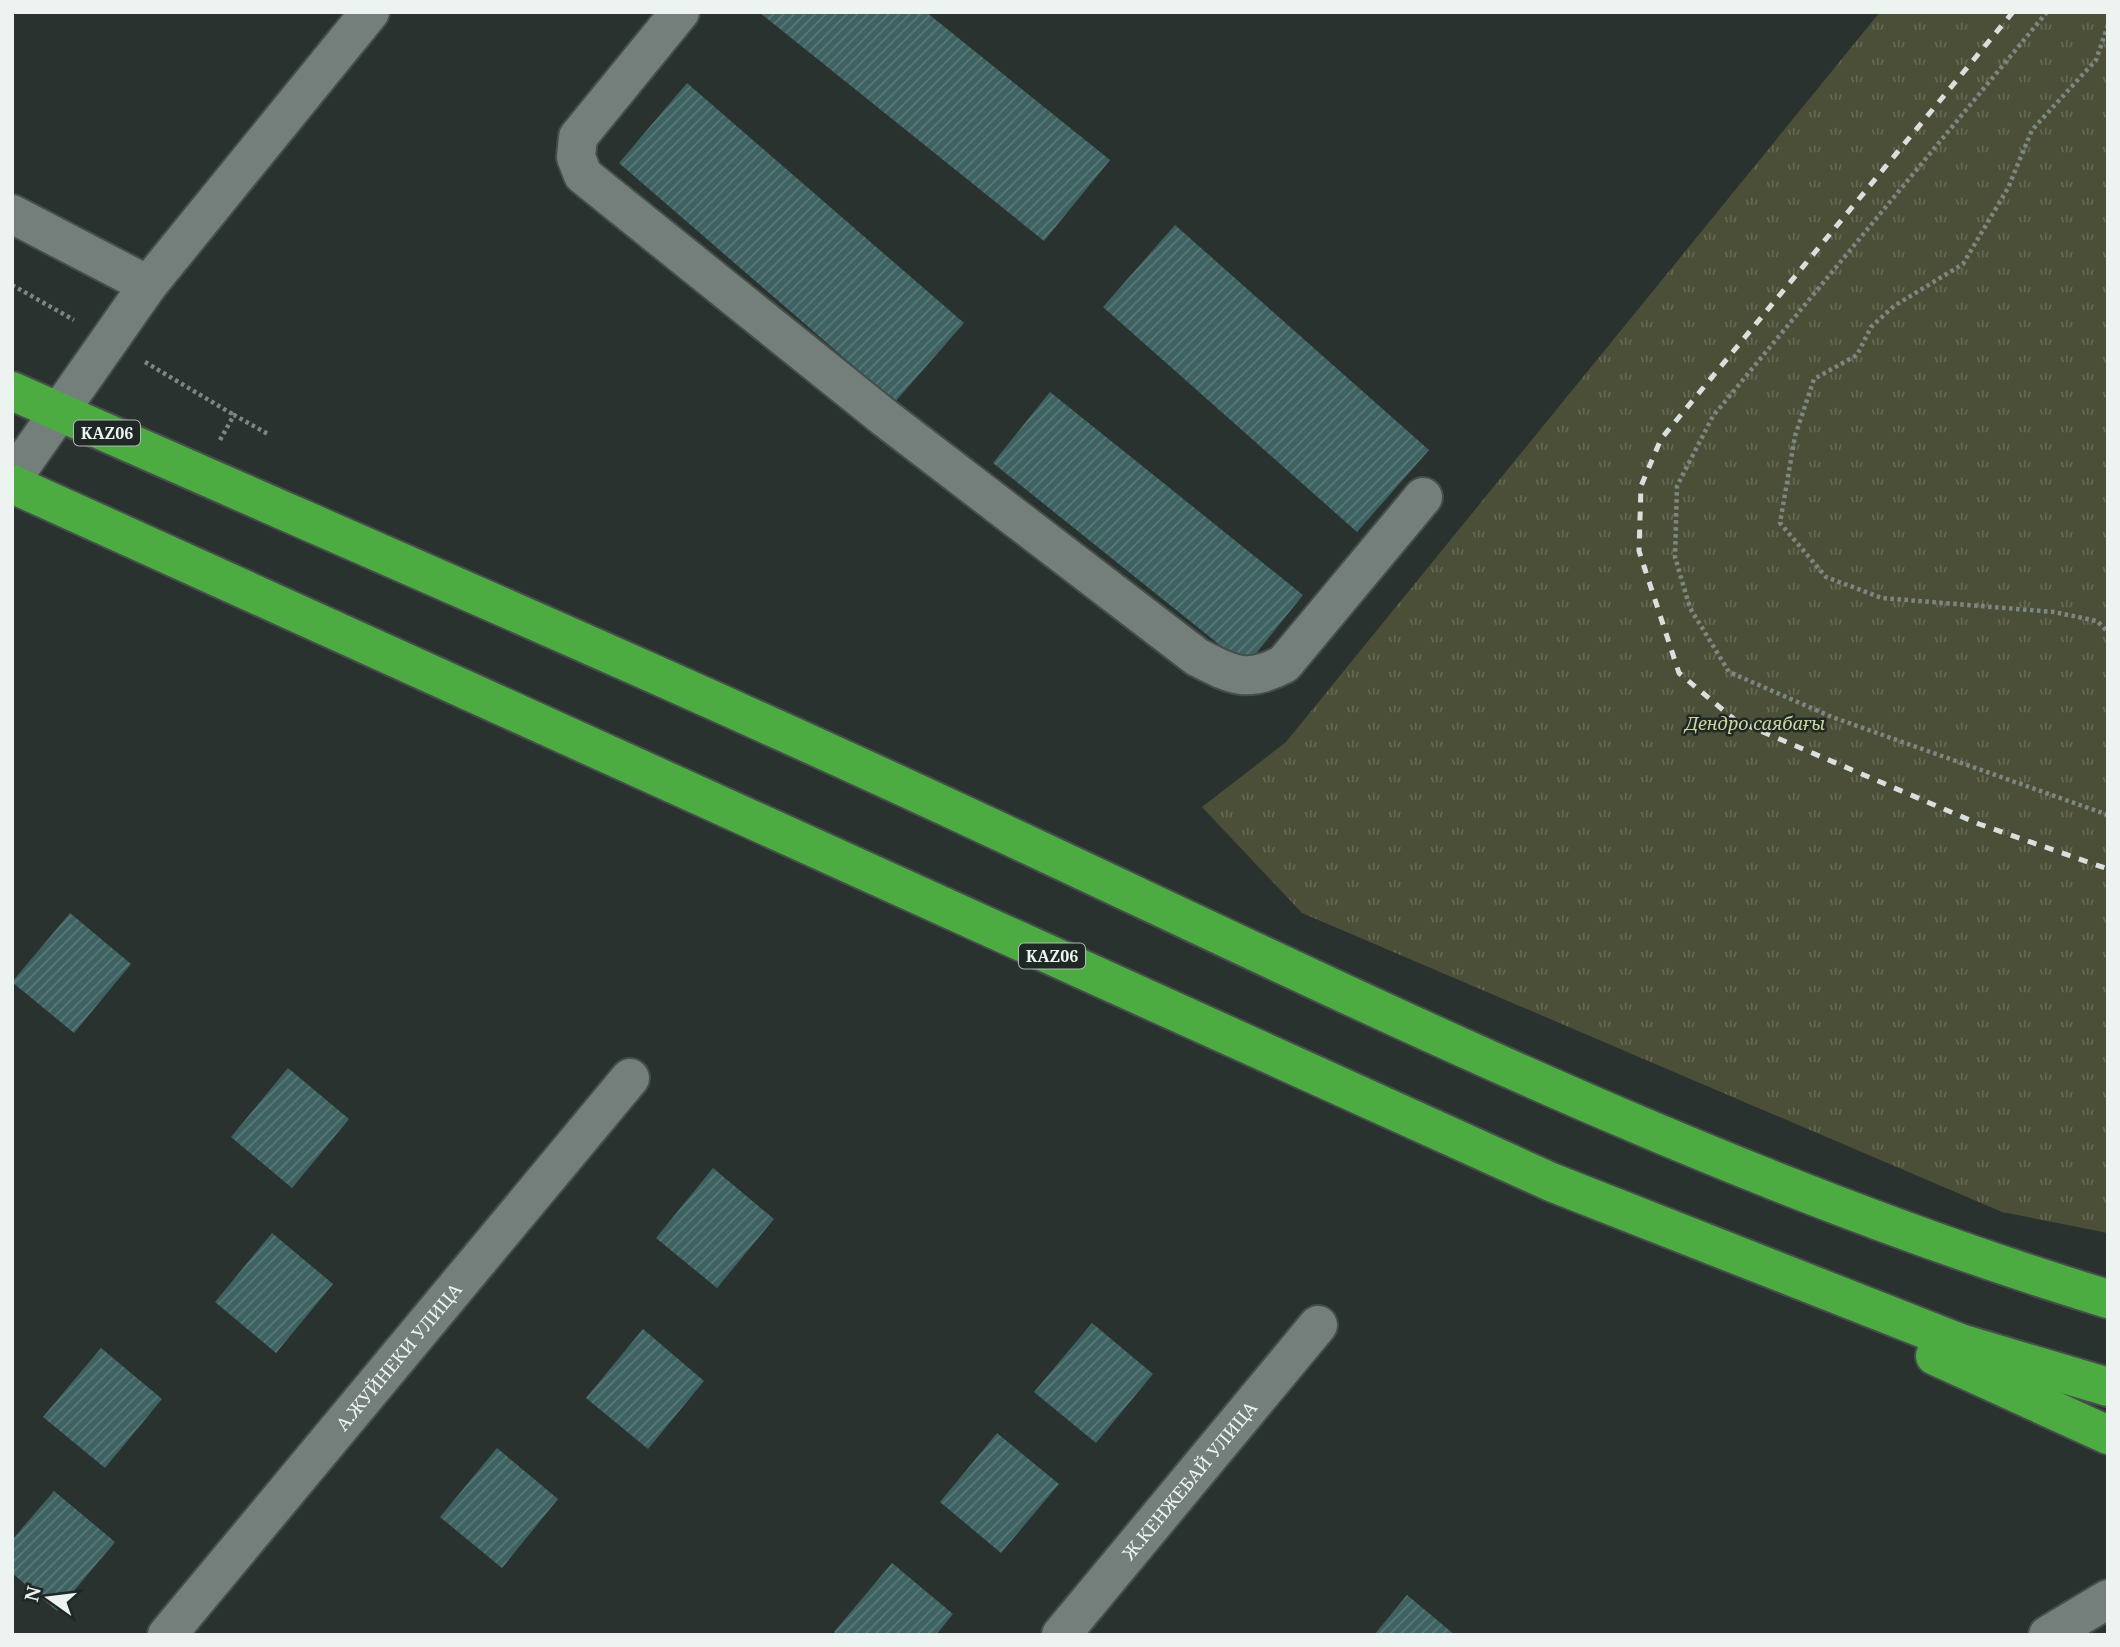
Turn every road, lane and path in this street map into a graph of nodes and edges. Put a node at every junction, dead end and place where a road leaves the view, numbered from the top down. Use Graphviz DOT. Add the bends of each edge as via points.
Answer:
graph roads {
  1 [pos="370,12"];
  2 [pos="680,12"];
  3 [pos="2048,12"];
  4 [pos="2108,25"];
  5 [pos="12,214"];
  6 [pos="148,285"];
  7 [pos="12,391"];
  8 [pos="57,411"];
  9 [pos="268,433"];
  10 [pos="201,475"];
  11 [pos="12,482"];
  12 [pos="1423,497"];
  13 [pos="2108,632"];
  14 [pos="2108,815"];
  15 [pos="630,1078"];
  16 [pos="1550,1182"];
  17 [pos="2108,1299"];
  18 [pos="1318,1325"];
  19 [pos="2108,1387"];
  20 [pos="2108,1434"];
  21 [pos="2108,1598"];
  22 [pos="167,1635"];
  23 [pos="1061,1635"];
  24 [pos="2048,1635"];
  1 -- 6 [label="street"];
  2 -- 12 [label="street" via="578,137 576,157 583,175 885,418 1197,657 1229,674 1247,676 1264,675 1284,664"];
  3 -- 14 [label="path" via="1713,416 1676,486 1675,557 1690,608 1729,672 1832,717"];
  4 -- 13 [label="path" via="2096,60 2032,130 2008,188 1963,264 1894,306 1871,327 1857,355 1814,379 1795,436 1780,523 1826,577 1882,598 2054,612 2097,621"];
  5 -- 6 [label="street"];
  6 -- 8 [label="street"];
  7 -- 8 [label="highway, KАZ06"];
  8 -- 10 [label="highway, KАZ06"];
  8 -- 11 [label="street"];
  9 -- 10 [label="path" via="234,415"];
  10 -- 17 [label="highway, KАZ06" via="852,763 1581,1103 1988,1262"];
  11 -- 16 [label="highway, KАZ06"];
  15 -- 22 [label="street, А.ЖУЙНЕКИ УЛИЦА"];
  16 -- 19 [label="highway, KАZ06" via="1961,1343"];
  16 -- 20 [label="highway"];
  18 -- 23 [label="street, Ж.КЕНЖЕБАЙ УЛИЦА"];
  21 -- 24 [label="street"];
}
